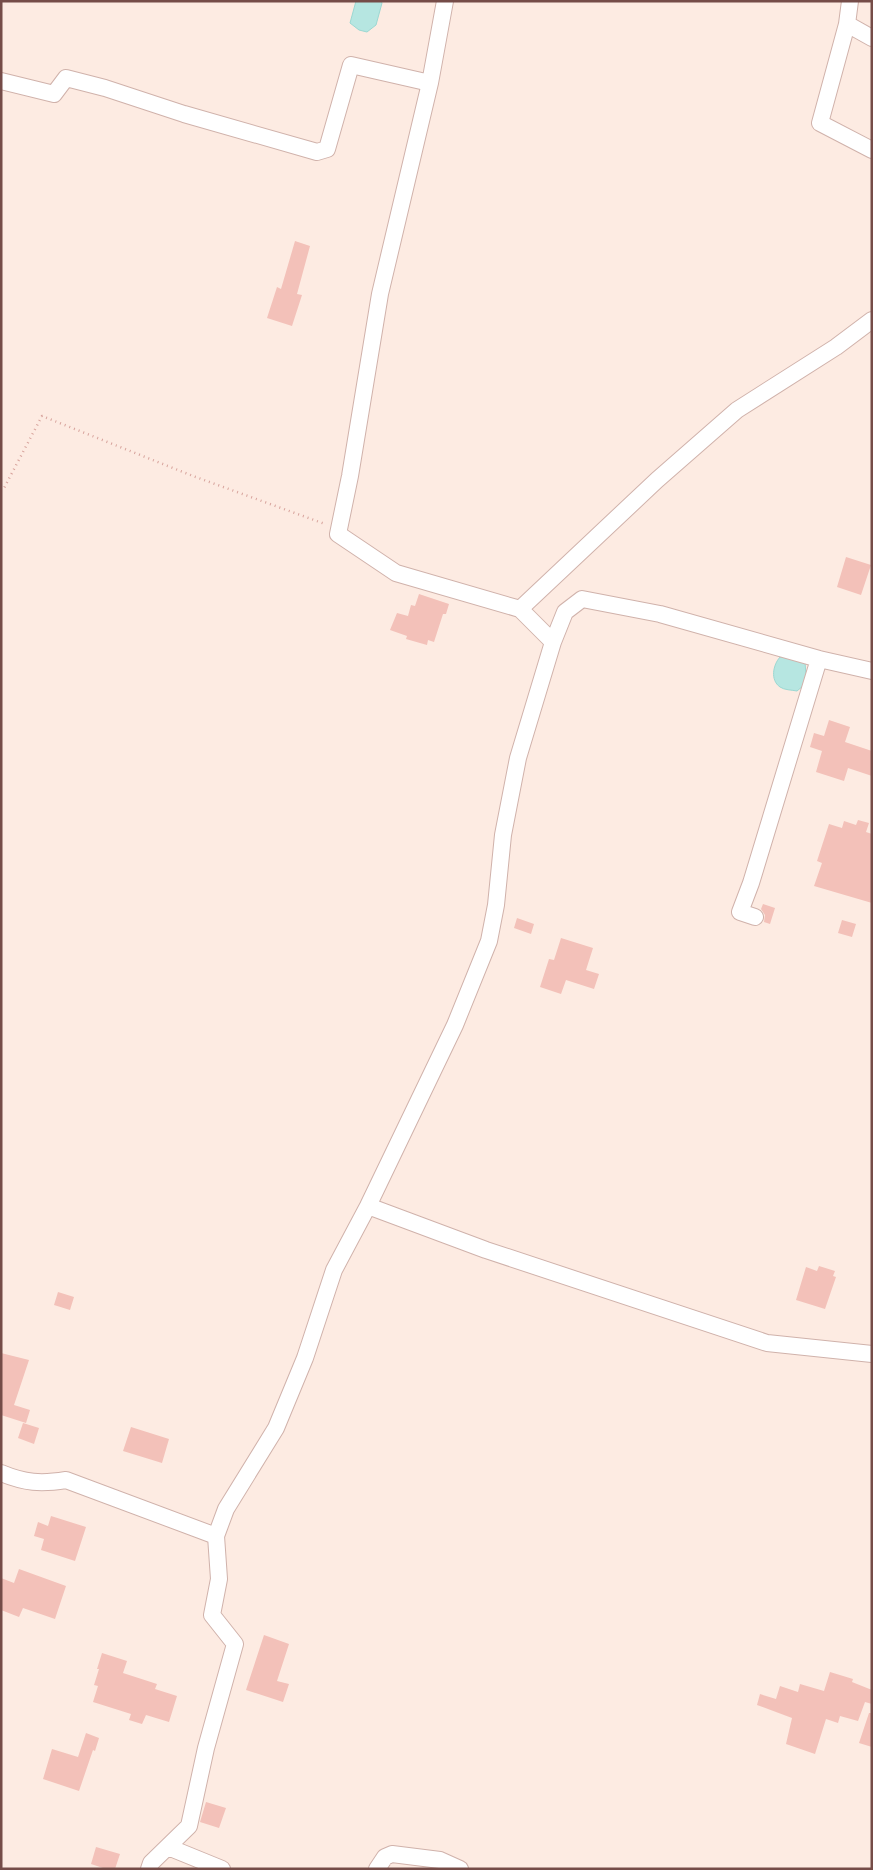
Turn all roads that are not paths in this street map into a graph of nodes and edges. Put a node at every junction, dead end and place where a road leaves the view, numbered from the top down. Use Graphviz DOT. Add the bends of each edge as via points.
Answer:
graph roads {
  1 [pos="445,1"];
  2 [pos="850,1"];
  3 [pos="847,24"];
  4 [pos="872,38"];
  5 [pos="1,81"];
  6 [pos="430,83"];
  7 [pos="872,150"];
  8 [pos="872,320"];
  9 [pos="520,609"];
  10 [pos="553,642"];
  11 [pos="819,659"];
  12 [pos="872,671"];
  13 [pos="755,917"];
  14 [pos="368,1206"];
  15 [pos="872,1354"];
  16 [pos="1,1473"];
  17 [pos="216,1536"];
  18 [pos="168,1847"];
  19 [pos="149,1869"];
  20 [pos="222,1869"];
  21 [pos="378,1869"];
  22 [pos="460,1869"];
  1 -- 6 [label="street"];
  2 -- 3 [label="street"];
  3 -- 4 [label="street"];
  3 -- 7 [label="street" via="820,123"];
  5 -- 6 [label="street" via="54,94 66,78 316,152 327,149 351,66"];
  6 -- 9 [label="street" via="380,294 338,534 396,573"];
  8 -- 9 [label="street" via="737,410"];
  9 -- 10 [label="street"];
  10 -- 11 [label="street" via="565,612 582,599 660,614"];
  10 -- 14 [label="street" via="518,758 503,835 490,941 455,1025"];
  11 -- 12 [label="street"];
  11 -- 13 [label="street" via="740,912"];
  14 -- 15 [label="street" via="486,1250 767,1343"];
  14 -- 17 [label="street" via="334,1270 305,1358 276,1428 226,1509"];
  16 -- 17 [label="street" via="18,1480 44,1484 66,1480"];
  17 -- 18 [label="street" via="219,1579 212,1615 235,1644 206,1748 189,1826"];
  18 -- 19 [label="street"];
  18 -- 20 [label="street"];
  21 -- 22 [label="street" via="385,1857 392,1854 440,1860"];
}
